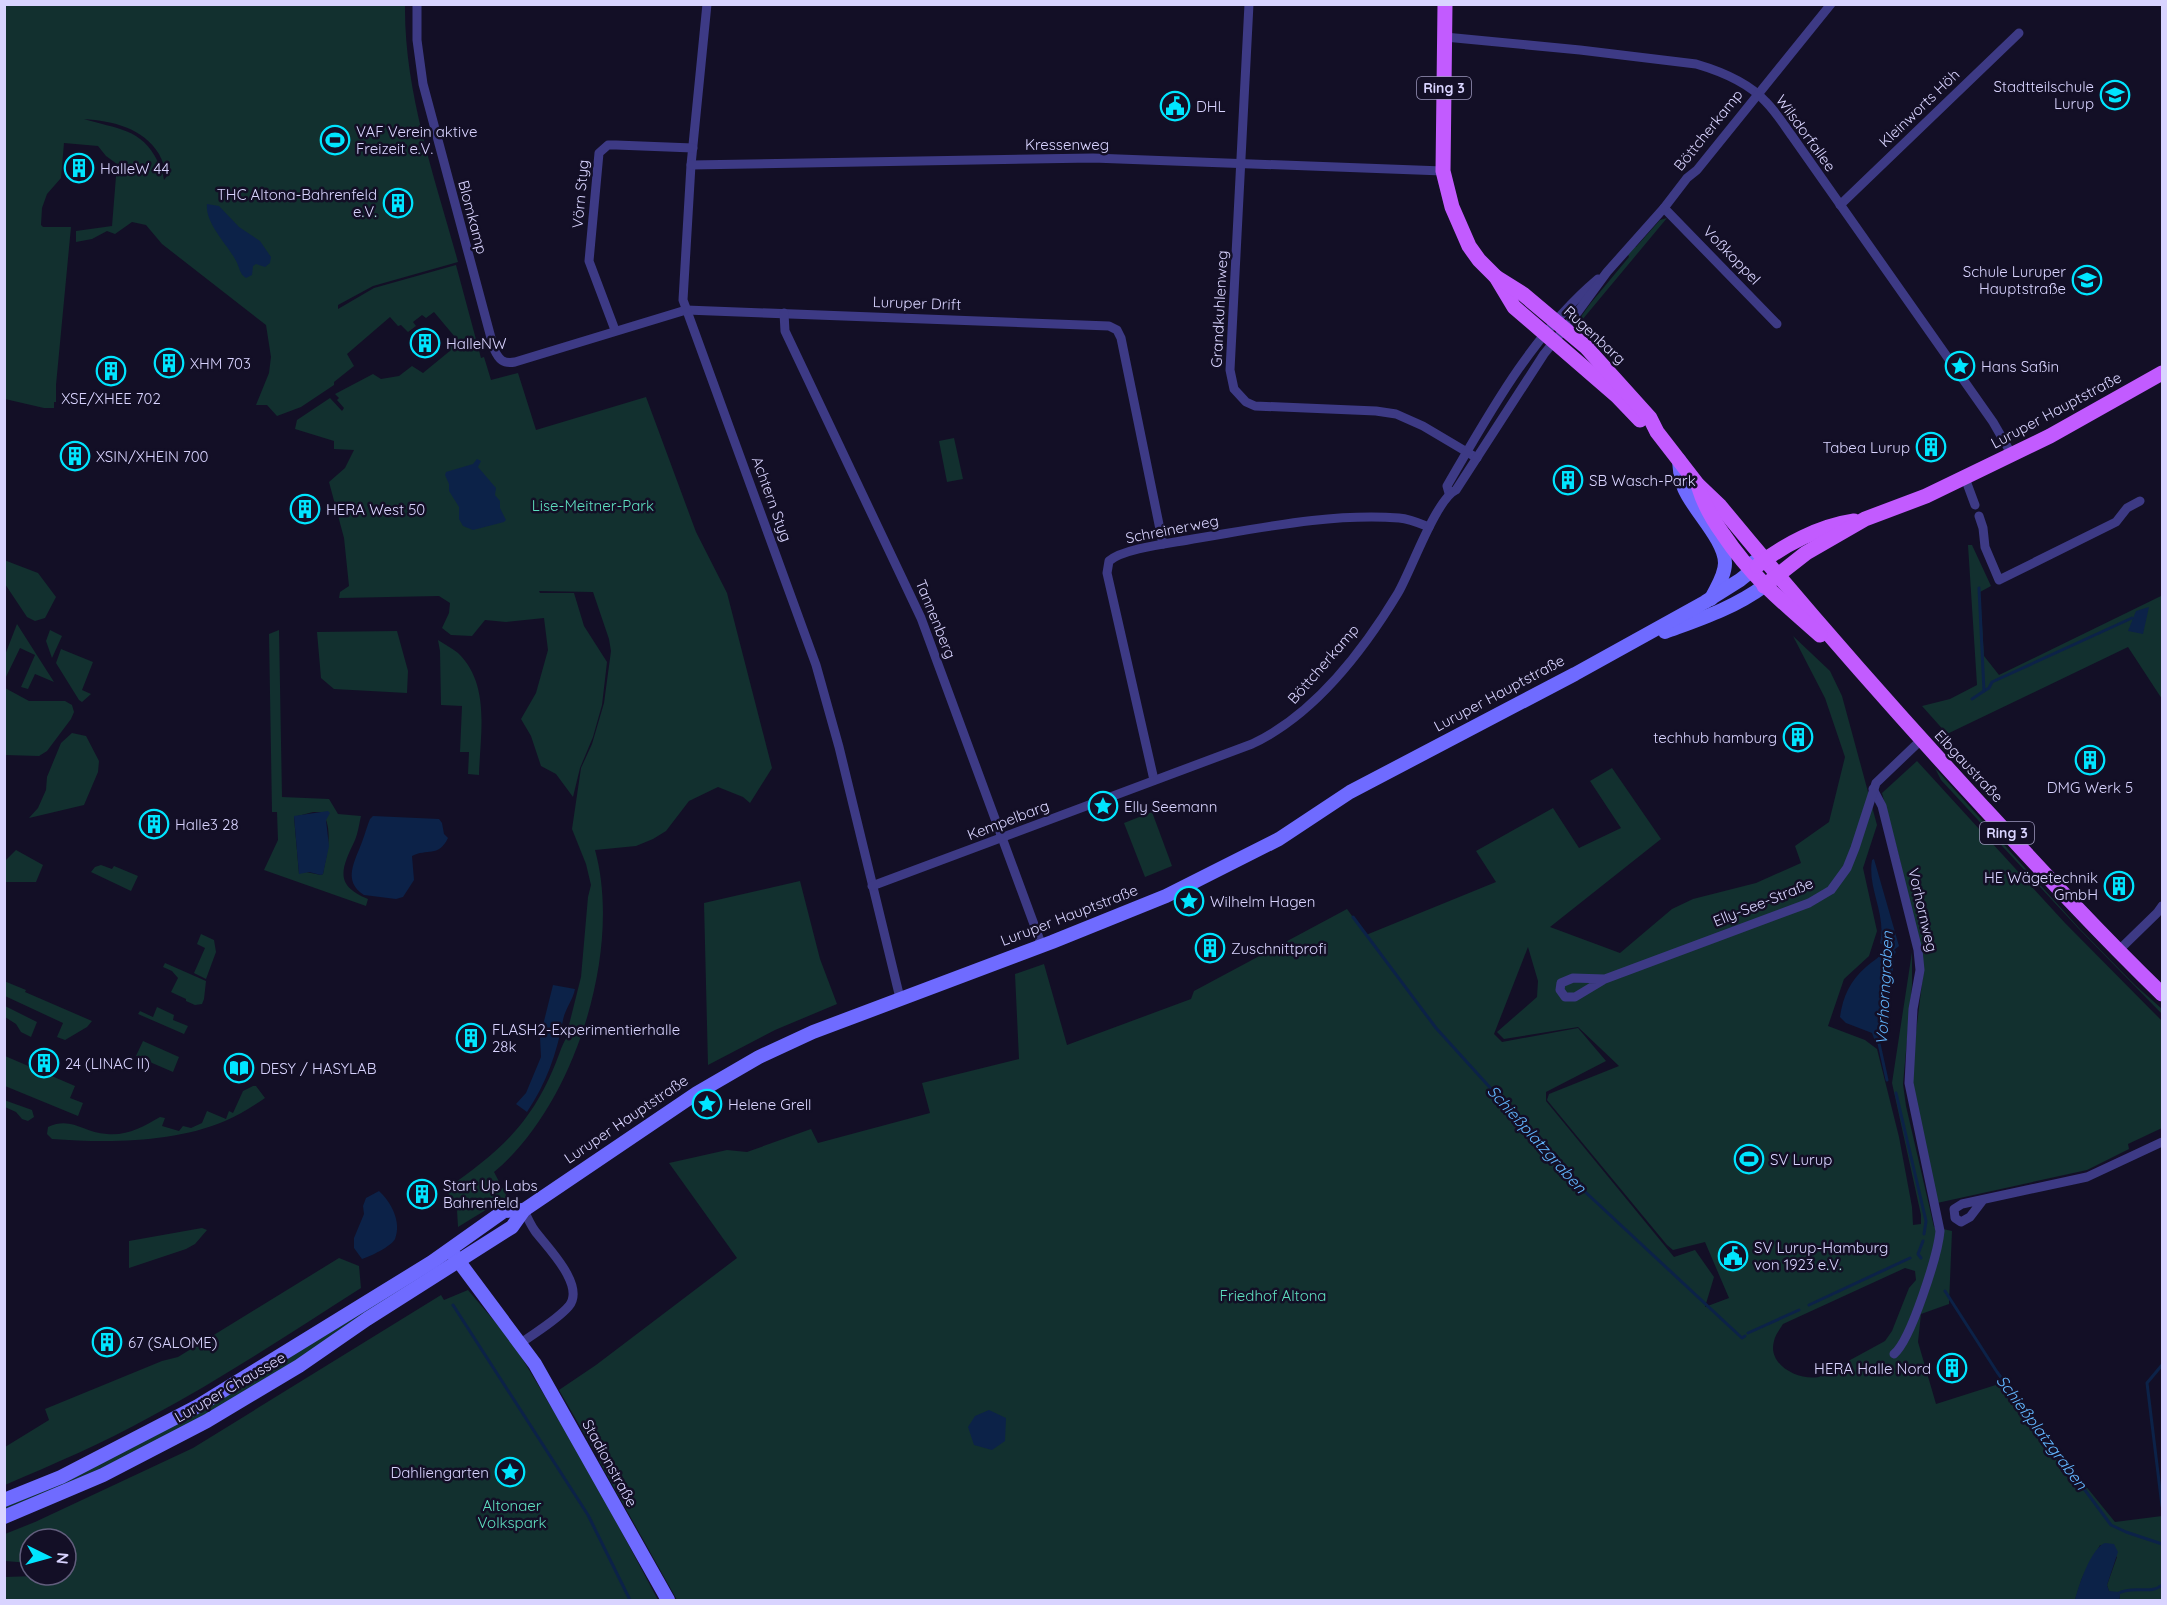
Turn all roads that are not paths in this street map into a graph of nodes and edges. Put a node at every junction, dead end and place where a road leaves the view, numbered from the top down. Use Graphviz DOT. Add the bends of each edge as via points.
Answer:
graph roads {
  1 [pos="417,4"];
  2 [pos="707,4"];
  3 [pos="1249,4"];
  4 [pos="1445,4"];
  5 [pos="1831,4"];
  6 [pos="2019,33"];
  7 [pos="1445,37"];
  8 [pos="1757,94"];
  9 [pos="693,148"];
  10 [pos="1240,164"];
  11 [pos="691,165"];
  12 [pos="1443,171"];
  13 [pos="1840,205"];
  14 [pos="1664,208"];
  15 [pos="686,310"];
  16 [pos="783,313"];
  17 [pos="1777,324"];
  18 [pos="615,330"];
  19 [pos="1554,331"];
  20 [pos="503,362"];
  21 [pos="2162,374"];
  22 [pos="1467,452"];
  23 [pos="2012,455"];
  24 [pos="1477,458"];
  25 [pos="1679,460"];
  26 [pos="1965,478"];
  27 [pos="1698,485"];
  28 [pos="1449,493"];
  29 [pos="2140,501"];
  30 [pos="1975,505"];
  31 [pos="1979,516"];
  32 [pos="1866,519"];
  33 [pos="1429,527"];
  34 [pos="1163,544"];
  35 [pos="1771,563"];
  36 [pos="1758,583"];
  37 [pos="1711,599"];
  38 [pos="1626,645"];
  39 [pos="1845,655"];
  40 [pos="1921,740"];
  41 [pos="1154,780"];
  42 [pos="1873,789"];
  43 [pos="1003,838"];
  44 [pos="872,886"];
  45 [pos="2161,911"];
  46 [pos="1042,946"];
  47 [pos="2118,951"];
  48 [pos="1605,979"];
  49 [pos="2163,994"];
  50 [pos="900,998"];
  51 [pos="2163,1142"];
  52 [pos="1983,1200"];
  53 [pos="524,1210"];
  54 [pos="1954,1215"];
  55 [pos="1938,1218"];
  56 [pos="449,1249"];
  57 [pos="459,1262"];
  58 [pos="521,1343"];
  59 [pos="1894,1354"];
  60 [pos="4,1500"];
  61 [pos="4,1517"];
  62 [pos="668,1600"];
  1 -- 20 [label="street, Blomkamp" via="420,66 430,114 494,349"];
  2 -- 9 [label="street, Achtern Styg"];
  3 -- 10 [label="street, Grandkuhlenweg"];
  4 -- 7 [label="main road, Rugenbarg / Ring 3"];
  5 -- 8 [label="street, Böttcherkamp"];
  6 -- 13 [label="street, Kleinworts Höh"];
  7 -- 8 [label="street, Wilsdorfallee" via="1687,63 1714,69"];
  7 -- 12 [label="main road, Rugenbarg / Ring 3"];
  8 -- 13 [label="street, Wilsdorfallee" via="1766,101"];
  8 -- 14 [label="street, Böttcherkamp"];
  9 -- 11 [label="street, Achtern Styg"];
  9 -- 18 [label="street, Vörn Styg" via="609,145 599,153 589,261"];
  10 -- 11 [label="street, Kressenweg" via="1083,158"];
  10 -- 12 [label="street, Kressenweg"];
  10 -- 22 [label="street, Grandkuhlenweg" via="1230,370 1240,396 1265,408 1396,414"];
  11 -- 15 [label="street, Achtern Styg" via="682,292"];
  12 -- 19 [label="main road, Rugenbarg / Ring 3" via="1452,207 1469,246 1496,277 1522,294"];
  13 -- 23 [label="street, Wilsdorfallee" via="1993,422"];
  14 -- 17 [label="street, Voßkoppel"];
  14 -- 19 [label="street, Böttcherkamp"];
  15 -- 16 [label="street, Luruper Drift"];
  15 -- 18 [label="street, Luruper Drift"];
  15 -- 44 [label="street, Achtern Styg" via="816,665"];
  16 -- 34 [label="street, Luruper Drift" via="1113,327 1120,333"];
  16 -- 43 [label="street, Tannenberg" via="785,331 921,618"];
  18 -- 20 [label="street, Luruper Drift" via="515,362"];
  19 -- 22 [label="street, Böttcherkamp"];
  19 -- 24 [label="street, Böttcherkamp" via="1544,354"];
  19 -- 25 [label="main road, Rugenbarg / Ring 3" via="1586,347 1650,418"];
  21 -- 23 [label="main road, Luruper Hauptstraße"];
  22 -- 24 [label="street, Grandkuhlenweg"];
  22 -- 28 [label="street, Böttcherkamp" via="1447,486"];
  23 -- 26 [label="main road, Luruper Hauptstraße"];
  24 -- 28 [label="street, Böttcherkamp" via="1456,490"];
  25 -- 27 [label="main road, Rugenbarg / Ring 3"];
  25 -- 37 [label="main road" via="1685,491 1725,560"];
  26 -- 30 [label="street"];
  26 -- 32 [label="main road, Luruper Hauptstraße"];
  27 -- 35 [label="main road, Rugenbarg / Ring 3"];
  27 -- 36 [label="main road, Rugenbarg / Ring 3" via="1717,525"];
  28 -- 33 [label="street, Böttcherkamp"];
  29 -- 31 [label="street" via="2127,508 2116,522 1999,580 1985,547"];
  32 -- 35 [label="main road, Luruper Hauptstraße" via="1806,553"];
  32 -- 35 [label="main road, Luruper Hauptstraße" via="1831,526 1786,547"];
  33 -- 34 [label="street, Schreinerweg" via="1407,519 1356,517"];
  33 -- 41 [label="street, Böttcherkamp" via="1409,573 1386,611 1314,702 1267,737"];
  34 -- 41 [label="street, Schreinerweg" via="1122,554 1107,566"];
  35 -- 36 [label="main road, Luruper Hauptstraße"];
  35 -- 36 [label="main road" via="1755,561"];
  35 -- 39 [label="main road, Elbgaustraße / Ring 3"];
  36 -- 37 [label="main road, Luruper Hauptstraße"];
  36 -- 38 [label="main road, Luruper Hauptstraße" via="1750,596 1728,608"];
  36 -- 39 [label="main road, Elbgaustraße / Ring 3"];
  37 -- 38 [label="main road, Luruper Hauptstraße"];
  38 -- 46 [label="main road, Luruper Hauptstraße" via="1350,792 1279,839 1166,896"];
  39 -- 40 [label="main road, Elbgaustraße / Ring 3"];
  40 -- 42 [label="street, Elly-See-Straße"];
  40 -- 47 [label="main road, Elbgaustraße / Ring 3"];
  41 -- 43 [label="street, Kempelbarg"];
  42 -- 48 [label="street, Elly-See-Straße" via="1847,868 1825,894"];
  42 -- 55 [label="street, Vorhornweg" via="1882,806 1918,950 1920,970 1913,1009 1909,1083"];
  43 -- 44 [label="street, Kempelbarg"];
  43 -- 46 [label="street, Tannenberg"];
  44 -- 50 [label="street, Achtern Styg"];
  45 -- 47 [label="street"];
  46 -- 50 [label="main road, Luruper Hauptstraße"];
  47 -- 49 [label="main road, Elbgaustraße / Ring 3"];
  50 -- 53 [label="main road, Luruper Hauptstraße" via="813,1032 727,1074"];
  51 -- 52 [label="street" via="2087,1177"];
  52 -- 54 [label="street" via="1957,1206"];
  52 -- 54 [label="street" via="1964,1222"];
  53 -- 56 [label="main road, Luruper Hauptstraße" via="504,1211"];
  53 -- 57 [label="main road, Luruper Hauptstraße" via="512,1227"];
  53 -- 58 [label="street" via="570,1279 574,1294 568,1307"];
  54 -- 55 [label="street"];
  55 -- 59 [label="street, Vorhornweg" via="1940,1238 1920,1301 1908,1335"];
  56 -- 57 [label="main road, Stadionstraße"];
  56 -- 60 [label="main road, Luruper Chaussee" via="198,1406 61,1477"];
  57 -- 58 [label="main road, Stadionstraße"];
  57 -- 61 [label="main road, Luruper Chaussee" via="207,1421 103,1475"];
  58 -- 62 [label="main road, Stadionstraße"];
}
